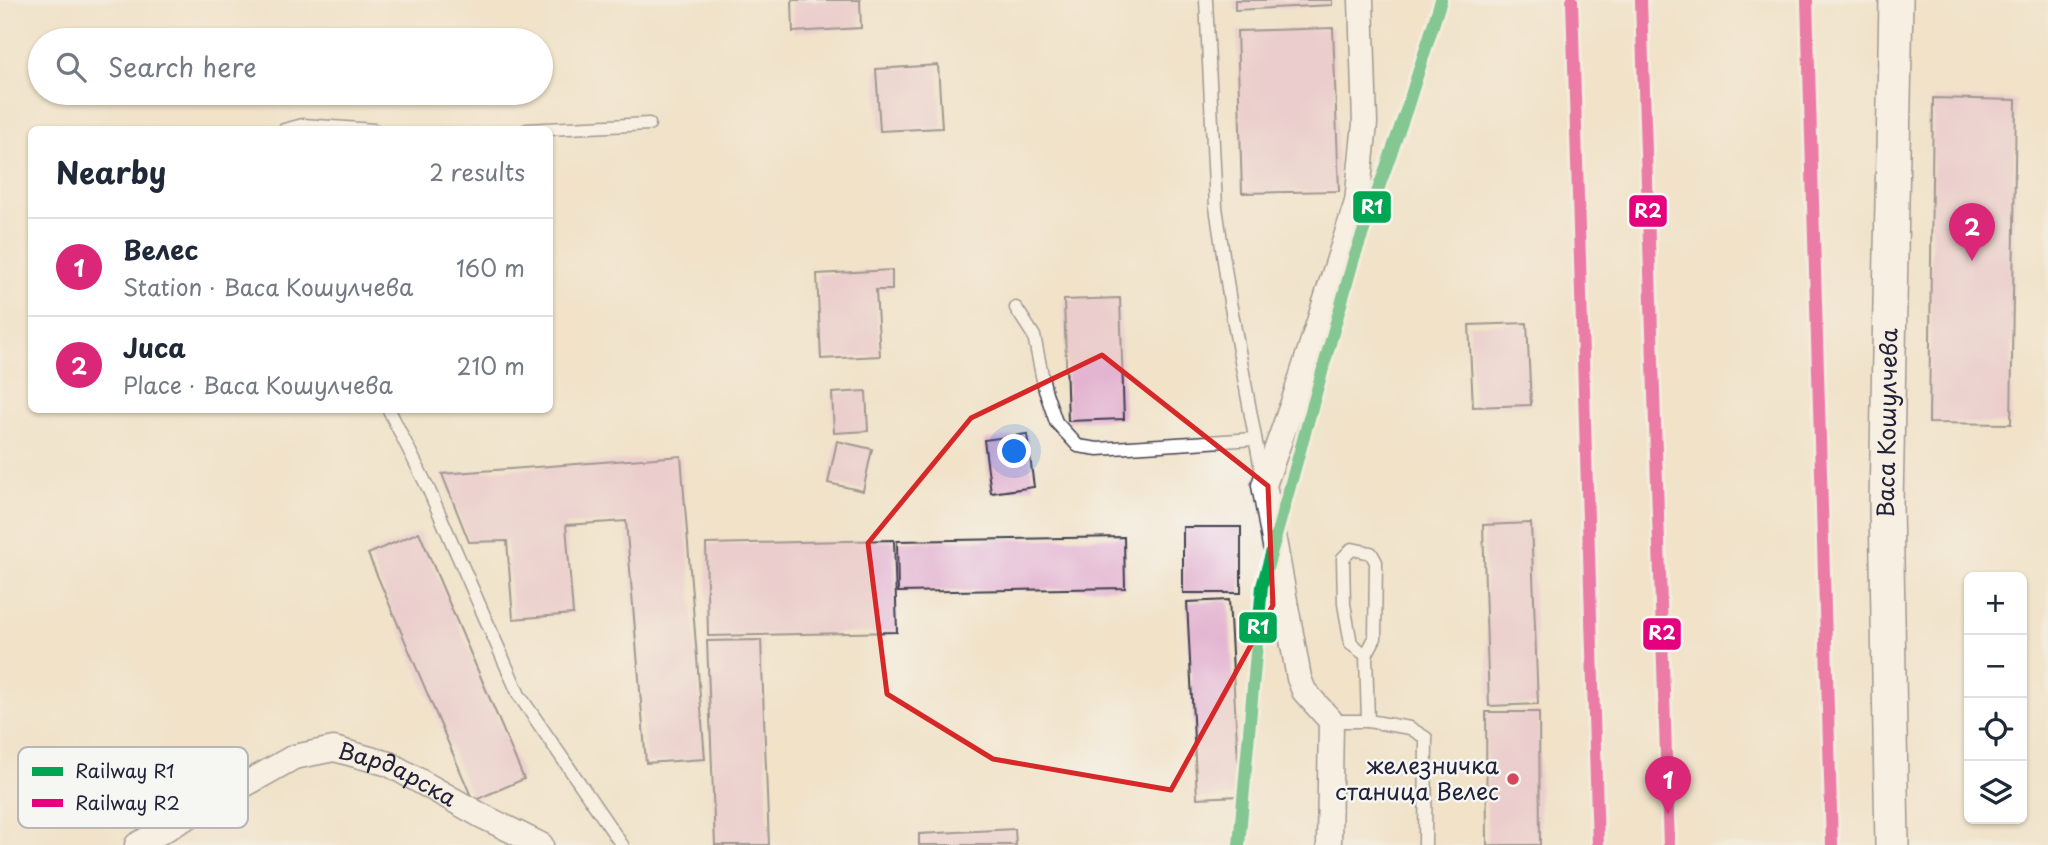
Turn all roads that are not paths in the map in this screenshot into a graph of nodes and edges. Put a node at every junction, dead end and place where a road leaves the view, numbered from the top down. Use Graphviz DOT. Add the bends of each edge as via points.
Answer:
graph roads {
  1 [pos="1206,0"];
  2 [pos="1361,0"];
  3 [pos="1896,0"];
  4 [pos="649,124"];
  5 [pos="299,126"];
  6 [pos="317,126"];
  7 [pos="553,129"];
  8 [pos="1016,309"];
  9 [pos="390,413"];
  10 [pos="1255,439"];
  11 [pos="1264,485"];
  12 [pos="1366,655"];
  13 [pos="1331,721"];
  14 [pos="1368,721"];
  15 [pos="248,783"];
  16 [pos="167,828"];
  17 [pos="137,845"];
  18 [pos="541,845"];
  19 [pos="622,845"];
  20 [pos="1329,845"];
  21 [pos="1425,845"];
  22 [pos="1892,845"];
  1 -- 10 [label="lane" via="1216,207"];
  2 -- 11 [label="street" via="1366,123 1357,202"];
  3 -- 22 [label="main road, Васа Кошулчева" via="1886,504"];
  4 -- 7 [label="lane"];
  5 -- 6 [label="lane"];
  8 -- 10 [label="lane" via="1034,336 1056,422 1078,446 1098,449"];
  9 -- 19 [label="lane" via="519,695"];
  10 -- 11 [label="lane"];
  11 -- 13 [label="street" via="1299,678 1304,691"];
  12 -- 12 [label="lane" via="1375,638 1376,562 1371,553 1352,549 1343,558 1344,604 1351,643"];
  12 -- 14 [label="lane"];
  13 -- 14 [label="lane"];
  13 -- 20 [label="street"];
  14 -- 21 [label="lane" via="1410,728 1426,738"];
  15 -- 18 [label="street, Вардарска" via="294,757 334,750 389,764"];
  16 -- 17 [label="street, Вардарска"];
}
